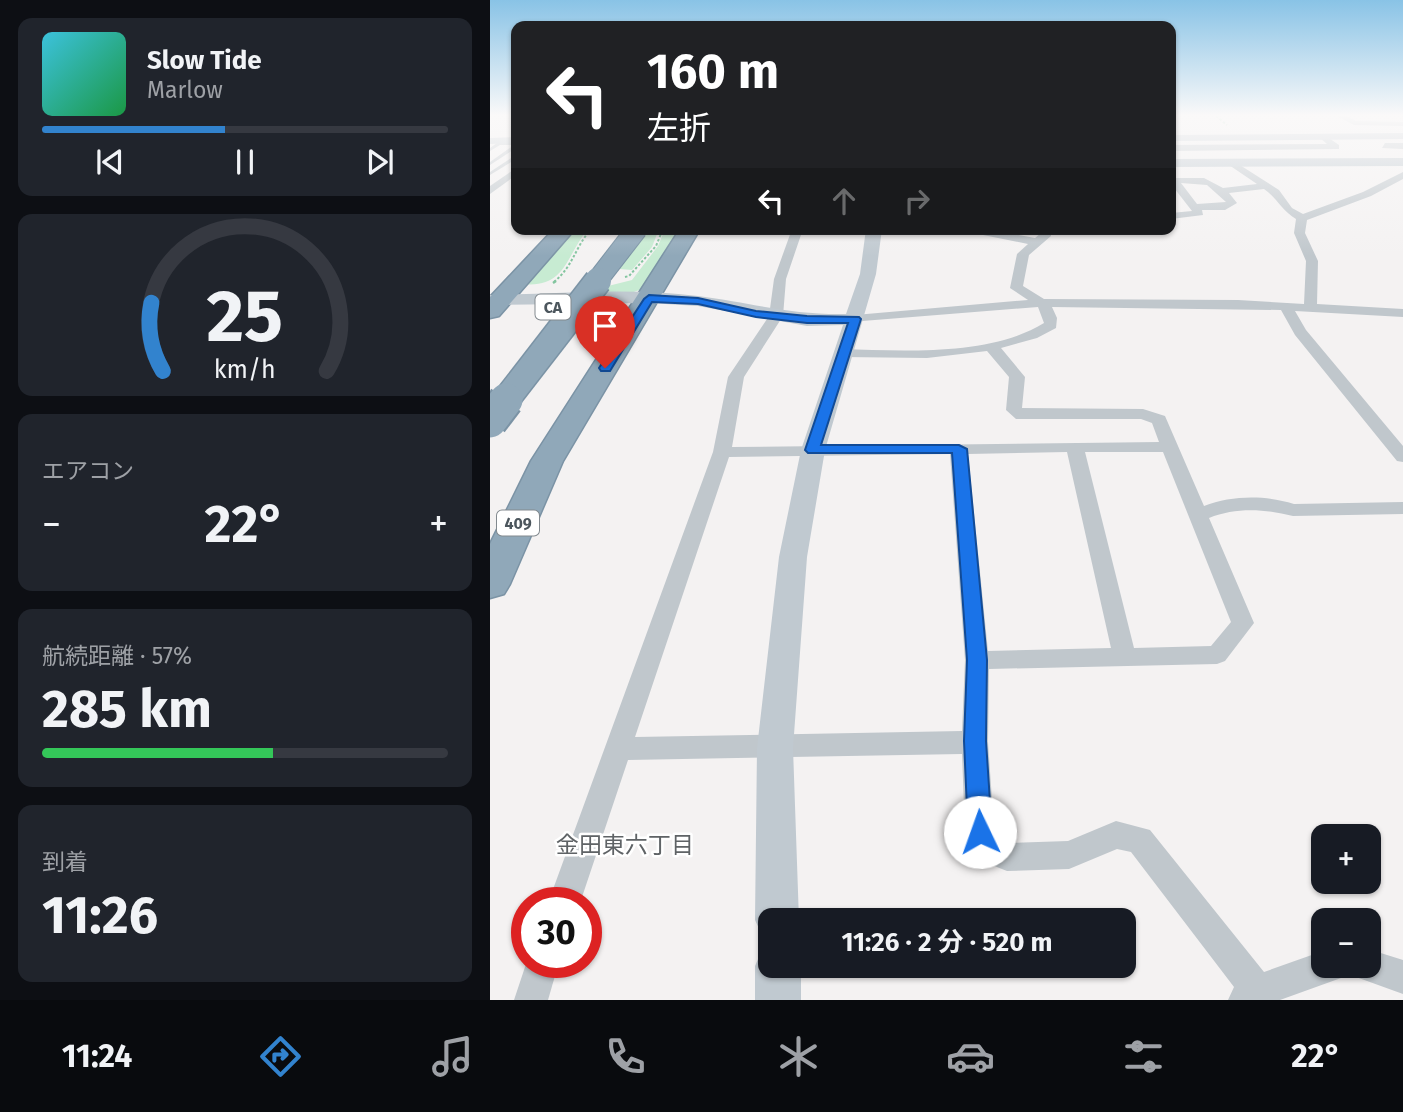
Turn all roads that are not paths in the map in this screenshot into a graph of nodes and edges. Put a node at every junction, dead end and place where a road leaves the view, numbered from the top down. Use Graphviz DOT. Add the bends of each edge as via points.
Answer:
graph roads {
  1 [pos="507,163"];
  2 [pos="1176,163"];
  3 [pos="1232,163"];
  4 [pos="1251,163"];
  5 [pos="490,174"];
  6 [pos="511,175"];
  7 [pos="1403,176"];
  8 [pos="1176,181"];
  9 [pos="1176,185"];
  10 [pos="1266,186"];
  11 [pos="490,191"];
  12 [pos="1221,191"];
  13 [pos="1194,207"];
  14 [pos="1176,216"];
  15 [pos="1302,218"];
  16 [pos="559,235"];
  17 [pos="610,235"];
  18 [pos="632,235"];
  19 [pos="686,235"];
  20 [pos="796,235"];
  21 [pos="873,235"];
  22 [pos="999,235"];
  23 [pos="1046,235"];
  24 [pos="1035,242"];
  25 [pos="649,299"];
  26 [pos="498,301"];
  27 [pos="1042,303"];
  28 [pos="1285,306"];
  29 [pos="1310,307"];
  30 [pos="1403,313"];
  31 [pos="776,316"];
  32 [pos="855,319"];
  33 [pos="991,346"];
  34 [pos="842,352"];
  35 [pos="490,385"];
  36 [pos="490,421"];
  37 [pos="1075,447"];
  38 [pos="1170,447"];
  39 [pos="959,449"];
  40 [pos="813,450"];
  41 [pos="722,452"];
  42 [pos="1403,457"];
  43 [pos="547,461"];
  44 [pos="1403,508"];
  45 [pos="1198,515"];
  46 [pos="490,536"];
  47 [pos="490,584"];
  48 [pos="1125,658"];
  49 [pos="977,660"];
  50 [pos="975,741"];
  51 [pos="775,748"];
  52 [pos="617,749"];
  53 [pos="570,887"];
  54 [pos="777,908"];
  55 [pos="1381,969"];
  56 [pos="1311,973"];
  57 [pos="1403,977"];
  58 [pos="539,978"];
  59 [pos="778,978"];
  60 [pos="1252,995"];
  61 [pos="531,1000"];
  62 [pos="778,1000"];
  1 -- 5 [label="lane"];
  2 -- 3 [label="street"];
  3 -- 4 [label="street"];
  3 -- 10 [label="street"];
  6 -- 11 [label="street"];
  7 -- 15 [label="street"];
  8 -- 12 [label="street" via="1214,182"];
  9 -- 13 [label="street"];
  10 -- 12 [label="street"];
  10 -- 15 [label="street"];
  12 -- 13 [label="street" via="1233,203"];
  13 -- 14 [label="street" via="1199,213"];
  15 -- 29 [label="street" via="1299,236 1311,253"];
  16 -- 26 [label="highway"];
  17 -- 35 [label="highway, CA"];
  18 -- 36 [label="highway, CA, bridge"];
  19 -- 25 [label="highway, 409"];
  20 -- 31 [label="street" via="780,279"];
  21 -- 32 [label="street"];
  22 -- 24 [label="street"];
  23 -- 24 [label="street"];
  24 -- 27 [label="street" via="1023,254 1016,288"];
  25 -- 26 [label="street"];
  25 -- 31 [label="street" via="698,301"];
  25 -- 43 [label="highway, 409"];
  27 -- 28 [label="street"];
  27 -- 32 [label="street"];
  27 -- 33 [label="street" via="1051,325 1042,332"];
  28 -- 29 [label="street"];
  28 -- 42 [label="street" via="1300,332"];
  29 -- 30 [label="street"];
  31 -- 32 [label="street"];
  31 -- 41 [label="street" via="736,377"];
  32 -- 34 [label="street"];
  33 -- 34 [label="street" via="913,356"];
  33 -- 38 [label="street" via="1017,377 1014,410 1022,415 1143,414 1159,421"];
  34 -- 40 [label="street"];
  37 -- 38 [label="street"];
  37 -- 39 [label="street"];
  37 -- 48 [label="street"];
  38 -- 45 [label="street"];
  39 -- 40 [label="street"];
  39 -- 49 [label="street"];
  40 -- 41 [label="street"];
  40 -- 51 [label="street" via="793,557"];
  41 -- 52 [label="street"];
  43 -- 46 [label="highway"];
  43 -- 47 [label="highway, 409"];
  44 -- 45 [label="street" via="1293,510 1278,505 1226,504"];
  45 -- 48 [label="street" via="1243,623 1217,655"];
  48 -- 49 [label="street"];
  49 -- 50 [label="street"];
  50 -- 51 [label="street"];
  50 -- 60 [label="street" via="980,832 989,850 1007,857 1069,855 1116,835 1140,840"];
  51 -- 52 [label="street"];
  51 -- 54 [label="street"];
  52 -- 53 [label="street"];
  55 -- 57 [label="street"];
  56 -- 60 [label="street"];
  58 -- 61 [label="street"];
  59 -- 62 [label="street"];
}
